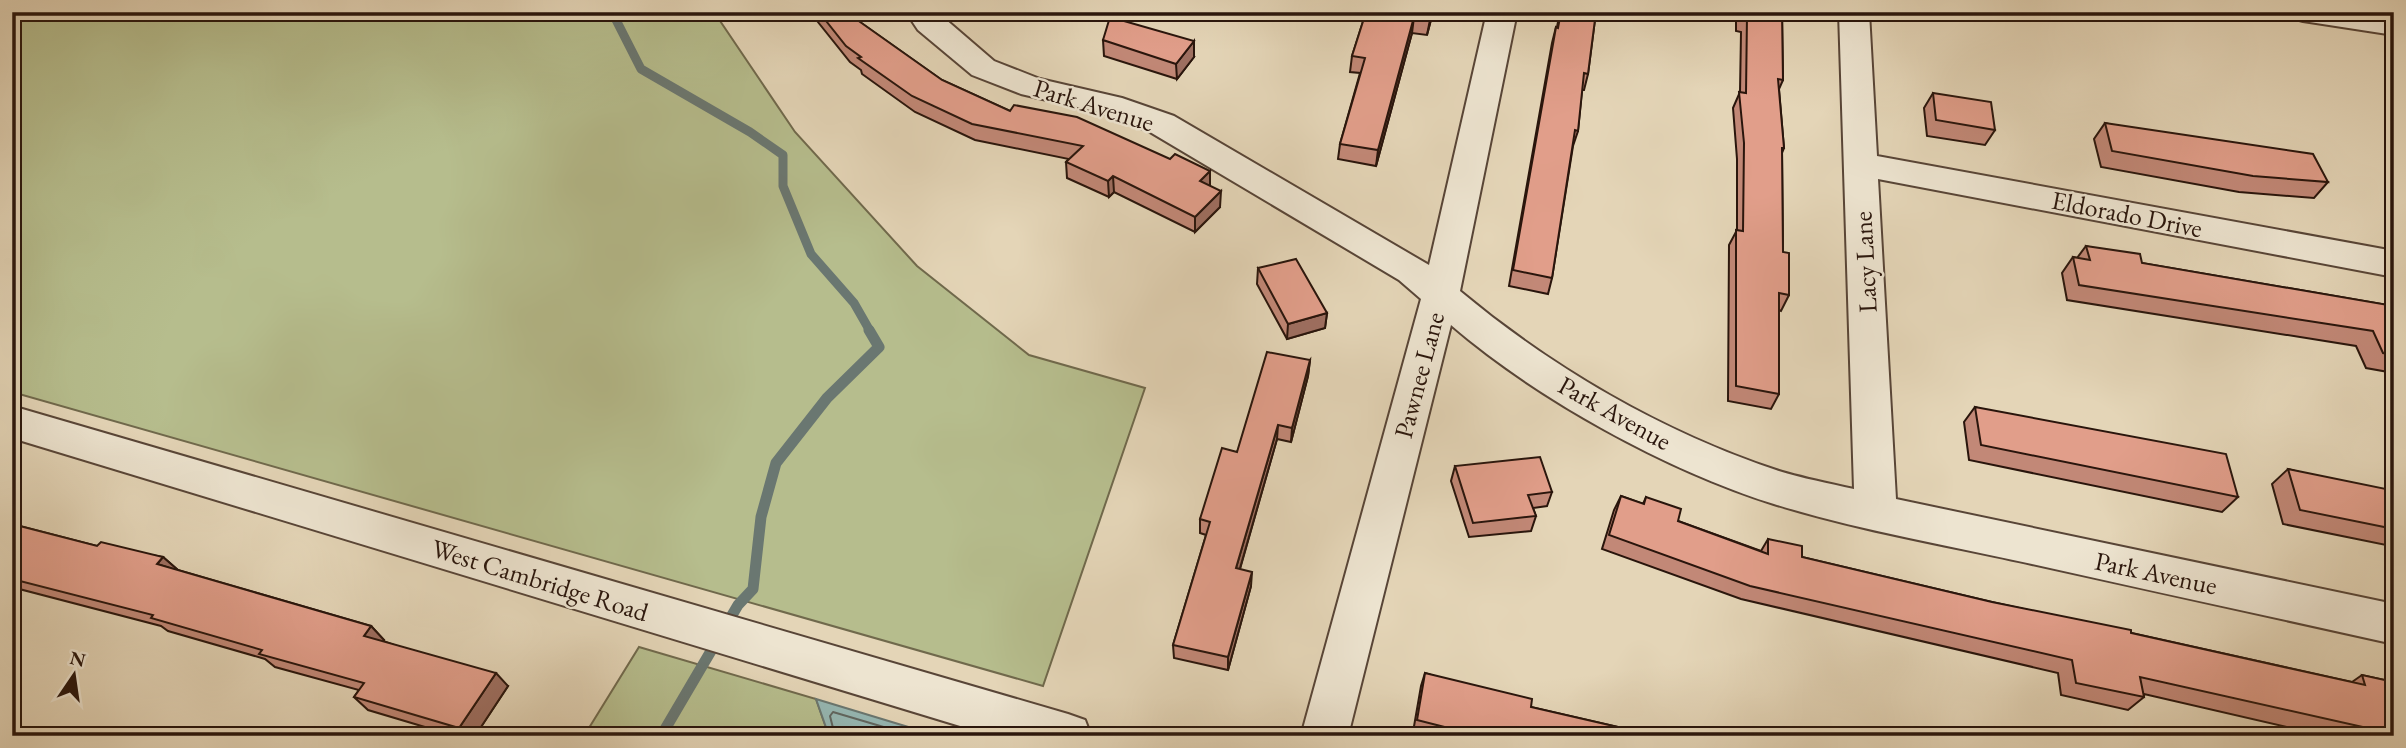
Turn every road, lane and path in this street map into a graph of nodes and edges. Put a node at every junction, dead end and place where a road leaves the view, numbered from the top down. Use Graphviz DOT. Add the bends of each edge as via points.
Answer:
graph roads {
  1 [pos="1502,12"];
  2 [pos="1854,12"];
  3 [pos="2303,12"];
  4 [pos="935,16"];
  5 [pos="2394,26"];
  6 [pos="1860,164"];
  7 [pos="2394,264"];
  8 [pos="1441,293"];
  9 [pos="12,422"];
  10 [pos="1876,512"];
  11 [pos="2394,624"];
  12 [pos="1068,736"];
  13 [pos="1324,736"];
  1 -- 8 [label="street, Pawnee Lane"];
  2 -- 6 [label="street, Lacy Lane"];
  3 -- 5 [label="street"];
  4 -- 8 [label="street, Park Avenue" via="983,68 1032,87 1111,105 1162,124 1412,271"];
  6 -- 7 [label="street, Eldorado Drive"];
  6 -- 10 [label="street, Lacy Lane"];
  8 -- 10 [label="street, Park Avenue" via="1535,368 1639,430 1775,487"];
  8 -- 13 [label="street, Pawnee Lane"];
  9 -- 12 [label="street, West Cambridge Road"];
  10 -- 11 [label="street, Park Avenue"];
}
